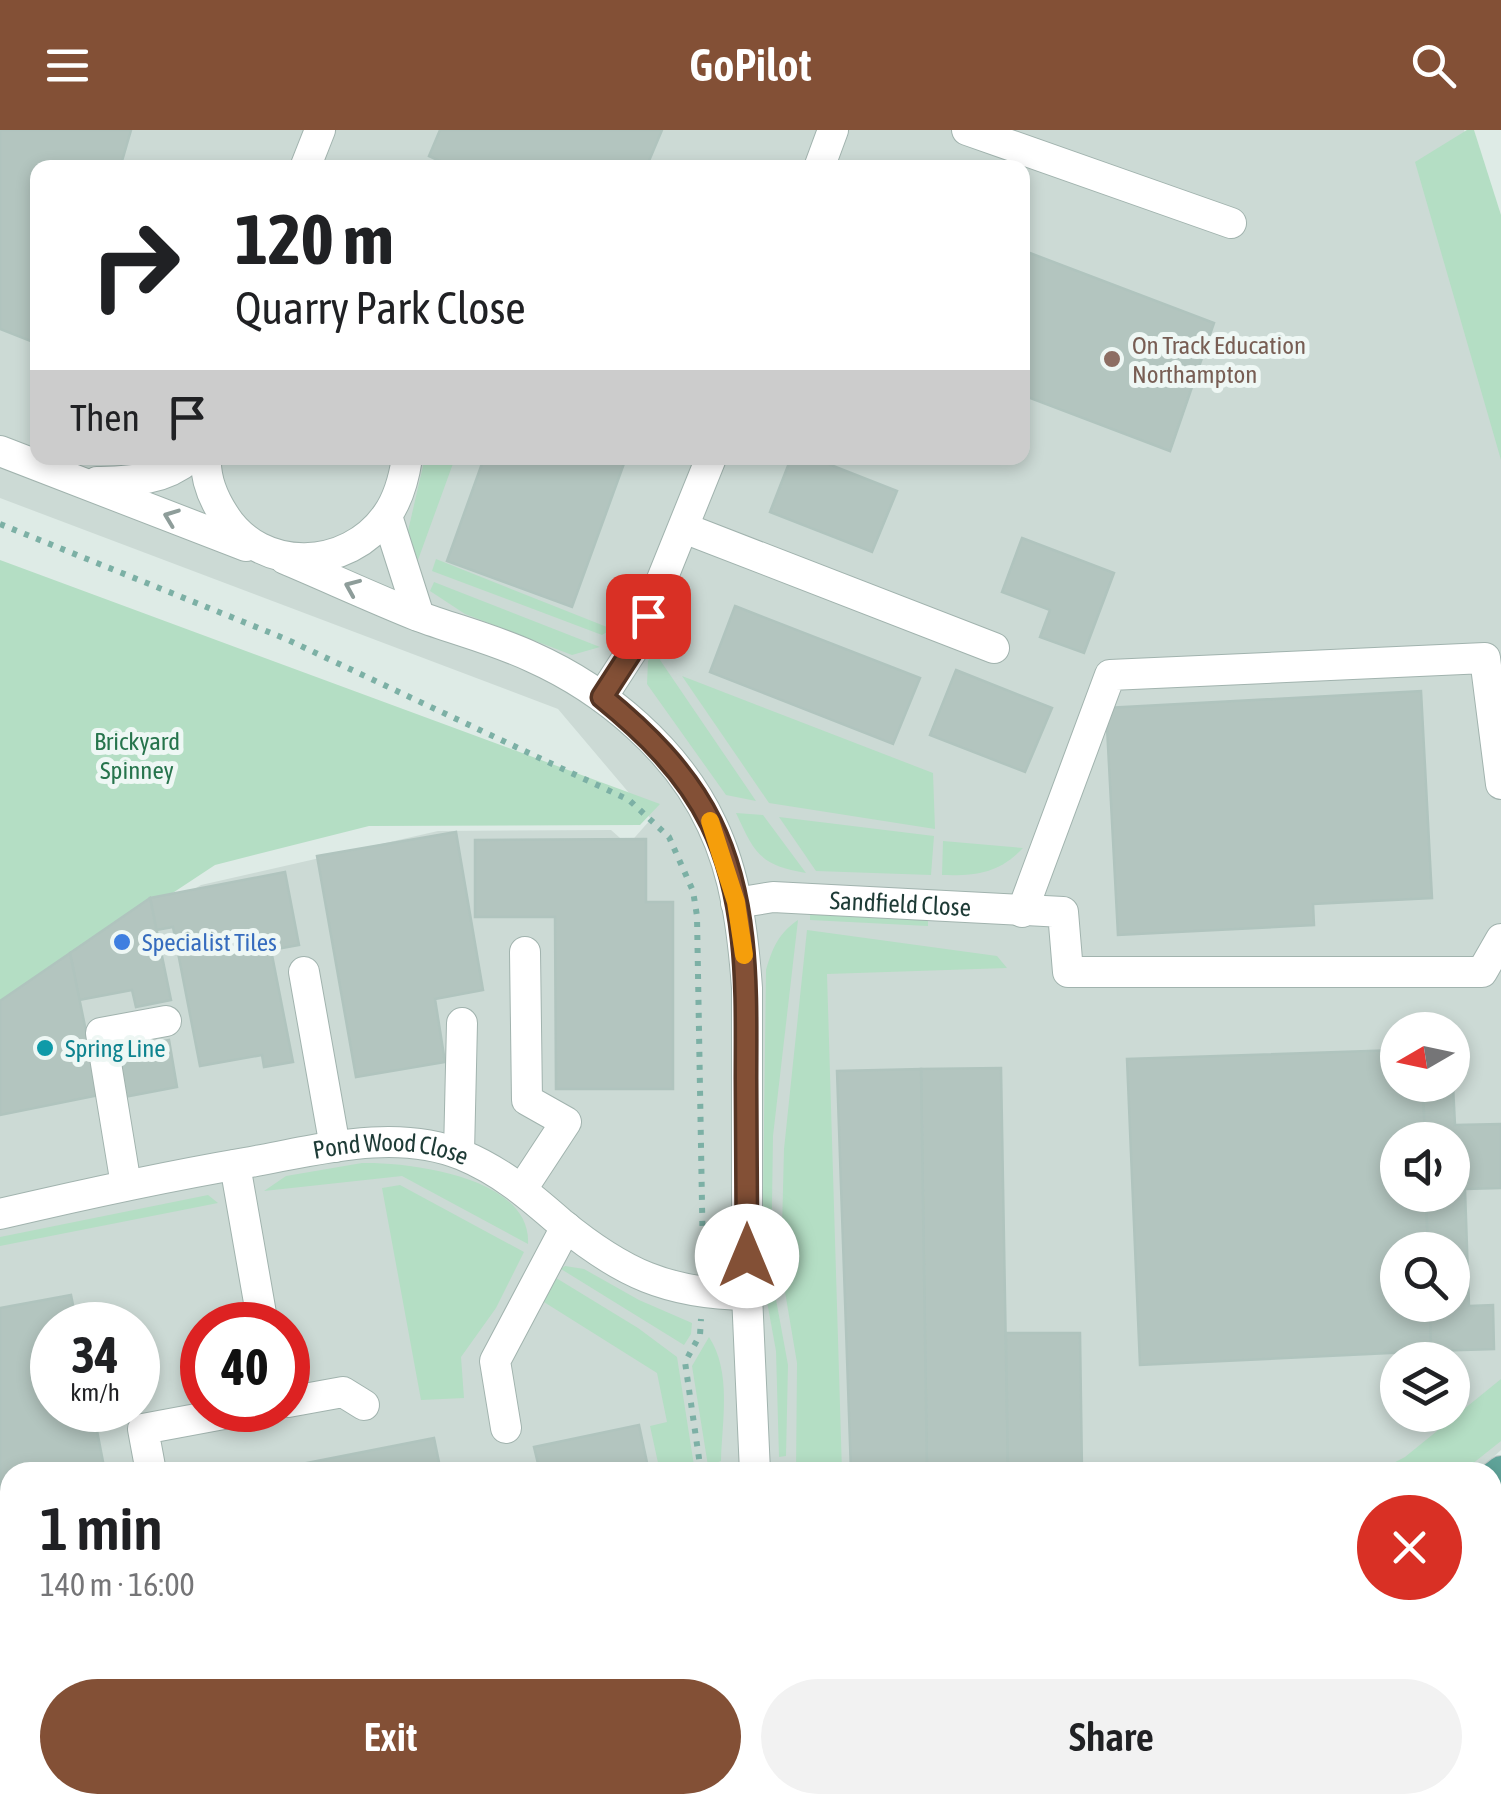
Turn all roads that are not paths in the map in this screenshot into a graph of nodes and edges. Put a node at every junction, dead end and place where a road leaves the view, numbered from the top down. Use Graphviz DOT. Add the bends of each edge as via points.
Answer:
graph roads {
  1 [pos="320,130"];
  2 [pos="834,130"];
  3 [pos="967,130"];
  4 [pos="308,160"];
  5 [pos="823,160"];
  6 [pos="1231,223"];
  7 [pos="0,451"];
  8 [pos="30,462"];
  9 [pos="38,465"];
  10 [pos="178,465"];
  11 [pos="206,465"];
  12 [pos="406,465"];
  13 [pos="708,465"];
  14 [pos="84,482"];
  15 [pos="387,516"];
  16 [pos="684,528"];
  17 [pos="272,555"];
  18 [pos="420,616"];
  19 [pos="994,648"];
  20 [pos="602,697"];
  21 [pos="1501,784"];
  22 [pos="736,902"];
  23 [pos="1022,912"];
  24 [pos="1501,940"];
  25 [pos="524,952"];
  26 [pos="304,972"];
  27 [pos="1491,977"];
  28 [pos="166,1021"];
  29 [pos="462,1023"];
  30 [pos="335,1147"];
  31 [pos="460,1154"];
  32 [pos="235,1165"];
  33 [pos="126,1185"];
  34 [pos="522,1189"];
  35 [pos="0,1214"];
  36 [pos="566,1227"];
  37 [pos="747,1296"];
  38 [pos="259,1302"];
  39 [pos="310,1398"];
  40 [pos="364,1405"];
  41 [pos="180,1422"];
  42 [pos="506,1428"];
  43 [pos="150,1462"];
  44 [pos="755,1462"];
  1 -- 4 [label="street"];
  2 -- 5 [label="street"];
  3 -- 6 [label="street"];
  7 -- 8 [label="street"];
  9 -- 14 [label="street"];
  10 -- 14 [label="street" via="138,480"];
  11 -- 17 [label="street" via="216,502 234,531"];
  12 -- 15 [label="street"];
  13 -- 16 [label="street"];
  17 -- 14 [label="street, one-way"];
  15 -- 17 [label="street" via="343,550 315,557"];
  15 -- 18 [label="street"];
  16 -- 19 [label="street"];
  16 -- 20 [label="street" via="635,646"];
  18 -- 17 [label="street, one-way"];
  18 -- 20 [label="street" via="531,656"];
  20 -- 22 [label="street" via="692,789 712,825"];
  21 -- 23 [label="street" via="1486,658 1110,675"];
  22 -- 23 [label="street, Sandfield Close" via="773,897"];
  22 -- 37 [label="street" via="746,988"];
  23 -- 27 [label="street, Sandfield Close" via="1063,912 1068,972"];
  24 -- 27 [label="street"];
  25 -- 34 [label="street" via="527,1100 566,1122"];
  26 -- 30 [label="street"];
  28 -- 33 [label="street" via="101,1033"];
  29 -- 31 [label="street"];
  30 -- 31 [label="street, Pond Wood Close" via="398,1142"];
  30 -- 32 [label="street, Pond Wood Close"];
  31 -- 34 [label="street, Pond Wood Close"];
  32 -- 33 [label="street, Pond Wood Close"];
  32 -- 38 [label="street"];
  33 -- 35 [label="street, Pond Wood Close"];
  34 -- 36 [label="street, Pond Wood Close"];
  36 -- 37 [label="street, Pond Wood Close" via="669,1288"];
  36 -- 42 [label="street" via="494,1362"];
  37 -- 44 [label="street"];
  39 -- 40 [label="street" via="343,1392"];
  41 -- 43 [label="street" via="142,1429"];
}
